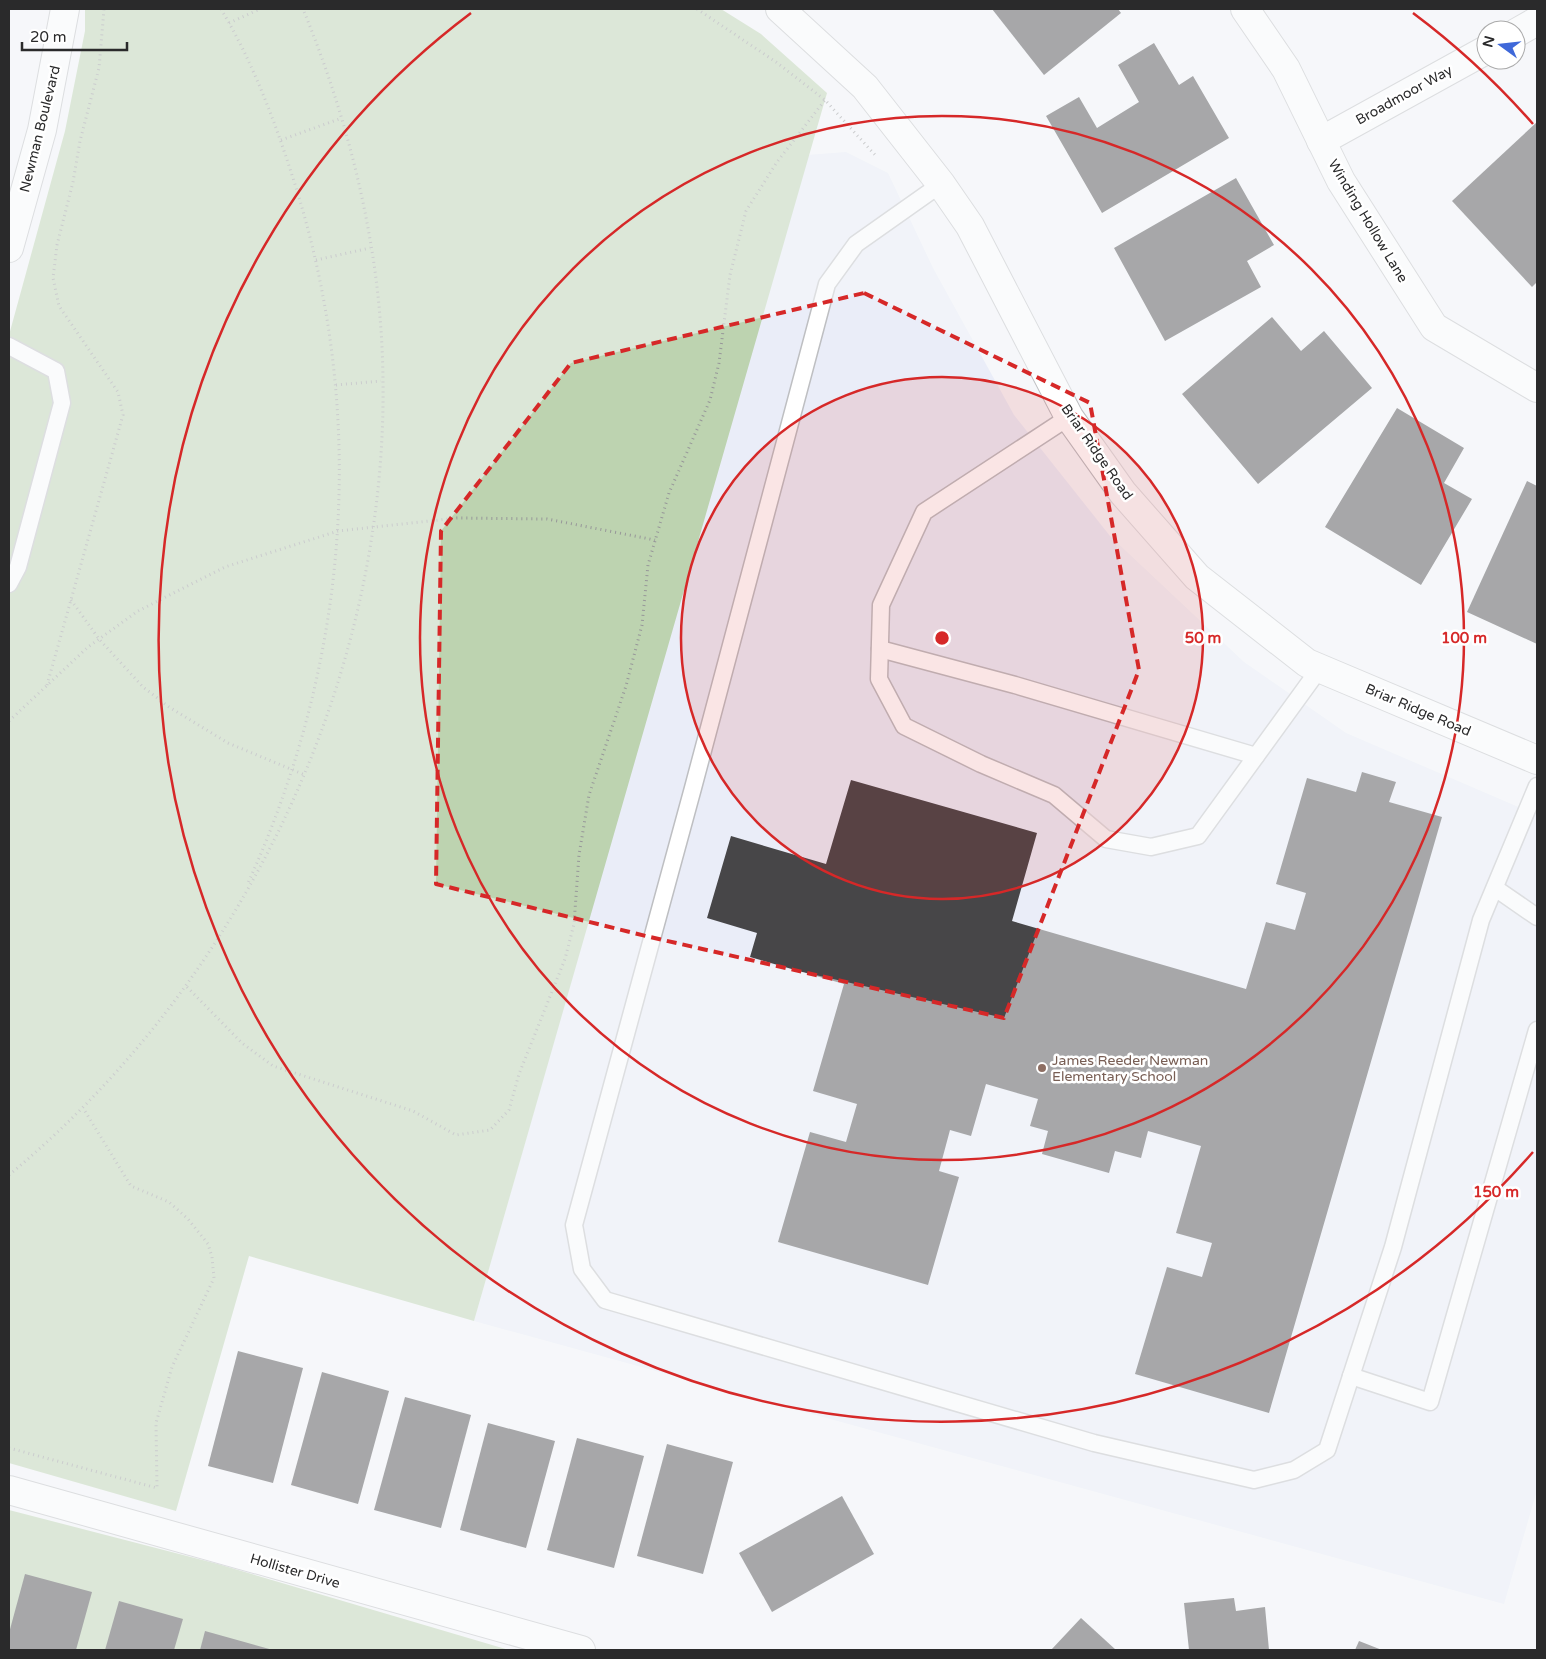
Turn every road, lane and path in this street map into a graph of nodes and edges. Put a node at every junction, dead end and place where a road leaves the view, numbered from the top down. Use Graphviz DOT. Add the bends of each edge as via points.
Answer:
graph roads {
  1 [pos="65,9"];
  2 [pos="104,9"];
  3 [pos="221,9"];
  4 [pos="260,9"];
  5 [pos="303,9"];
  6 [pos="697,9"];
  7 [pos="780,9"];
  8 [pos="1245,9"];
  9 [pos="1537,21"];
  10 [pos="229,23"];
  11 [pos="1526,27"];
  12 [pos="1476,56"];
  13 [pos="825,100"];
  14 [pos="342,118"];
  15 [pos="281,140"];
  16 [pos="1322,141"];
  17 [pos="877,158"];
  18 [pos="941,184"];
  19 [pos="9,248"];
  20 [pos="370,248"];
  21 [pos="316,260"];
  22 [pos="9,346"];
  23 [pos="381,382"];
  24 [pos="336,385"];
  25 [pos="1537,388"];
  26 [pos="1070,417"];
  27 [pos="373,526"];
  28 [pos="338,531"];
  29 [pos="655,540"];
  30 [pos="9,584"];
  31 [pos="70,600"];
  32 [pos="99,639"];
  33 [pos="880,649"];
  34 [pos="1320,668"];
  35 [pos="47,685"];
  36 [pos="9,721"];
  37 [pos="1256,756"];
  38 [pos="1537,760"];
  39 [pos="294,770"];
  40 [pos="305,775"];
  41 [pos="1537,786"];
  42 [pos="1495,888"];
  43 [pos="238,904"];
  44 [pos="1537,917"];
  45 [pos="187,986"];
  46 [pos="1537,1030"];
  47 [pos="82,1108"];
  48 [pos="9,1175"];
  49 [pos="1351,1376"];
  50 [pos="9,1448"];
  51 [pos="9,1490"];
  52 [pos="581,1650"];
  1 -- 19 [label="street, Newman Boulevard" via="42,130"];
  2 -- 31 [label="path" via="99,68 57,245 53,278 59,306 118,392 122,415"];
  3 -- 10 [label="path"];
  4 -- 10 [label="path"];
  5 -- 14 [label="path"];
  6 -- 13 [label="path" via="776,62"];
  7 -- 18 [label="street, Briar Ridge Road" via="865,87"];
  8 -- 16 [label="street, Winding Hollow Lane" via="1286,69"];
  9 -- 11 [label="street"];
  10 -- 15 [label="path"];
  12 -- 16 [label="street, Broadmoor Way"];
  13 -- 17 [label="path"];
  13 -- 29 [label="path" via="776,162 746,212 730,275 719,363 710,400 669,493"];
  14 -- 15 [label="path"];
  14 -- 20 [label="path" via="362,195"];
  15 -- 21 [label="path"];
  16 -- 25 [label="street, Winding Hollow Lane" via="1341,181 1434,327"];
  18 -- 26 [label="street, Briar Ridge Road" via="970,226"];
  18 -- 49 [label="lane" via="856,244 827,284 574,1225 582,1269 605,1300 1094,1443 1254,1480 1294,1470 1327,1450"];
  20 -- 21 [label="path"];
  20 -- 23 [label="path" via="380,336"];
  21 -- 24 [label="path" via="332,342"];
  22 -- 30 [label="lane" via="56,372 62,403 18,567"];
  23 -- 24 [label="path"];
  23 -- 27 [label="path"];
  24 -- 28 [label="path" via="340,480"];
  26 -- 33 [label="lane" via="924,512 881,605"];
  26 -- 34 [label="street, Briar Ridge Road" via="1123,493 1197,577 1308,663"];
  27 -- 28 [label="path"];
  27 -- 29 [label="path" via="457,518 547,519"];
  27 -- 40 [label="path" via="345,659"];
  28 -- 32 [label="path" via="226,568 138,611"];
  28 -- 39 [label="path" via="323,656"];
  29 -- 45 [label="path" via="648,565 642,625 626,686 589,795 579,855 574,924 565,959 519,1074 509,1110 490,1130 456,1135 413,1111 274,1066 242,1043"];
  31 -- 32 [label="path"];
  31 -- 35 [label="path"];
  32 -- 35 [label="path"];
  32 -- 39 [label="path" via="143,687 169,707 228,743"];
  33 -- 37 [label="lane"];
  33 -- 37 [label="lane" via="879,679 904,726 1054,795 1106,839 1151,847 1198,836"];
  34 -- 37 [label="lane"];
  34 -- 38 [label="street, Briar Ridge Road"];
  35 -- 36 [label="path"];
  39 -- 40 [label="path"];
  39 -- 43 [label="path"];
  40 -- 43 [label="path" via="273,843"];
  41 -- 42 [label="lane"];
  42 -- 44 [label="lane"];
  42 -- 49 [label="lane" via="1479,929 1393,1247"];
  43 -- 45 [label="path"];
  45 -- 47 [label="path"];
  46 -- 49 [label="lane" via="1430,1402"];
  47 -- 48 [label="path"];
  47 -- 50 [label="path" via="131,1186 169,1202 208,1244 214,1278 172,1368 156,1423 157,1488"];
  51 -- 52 [label="street, Hollister Drive"];
}
